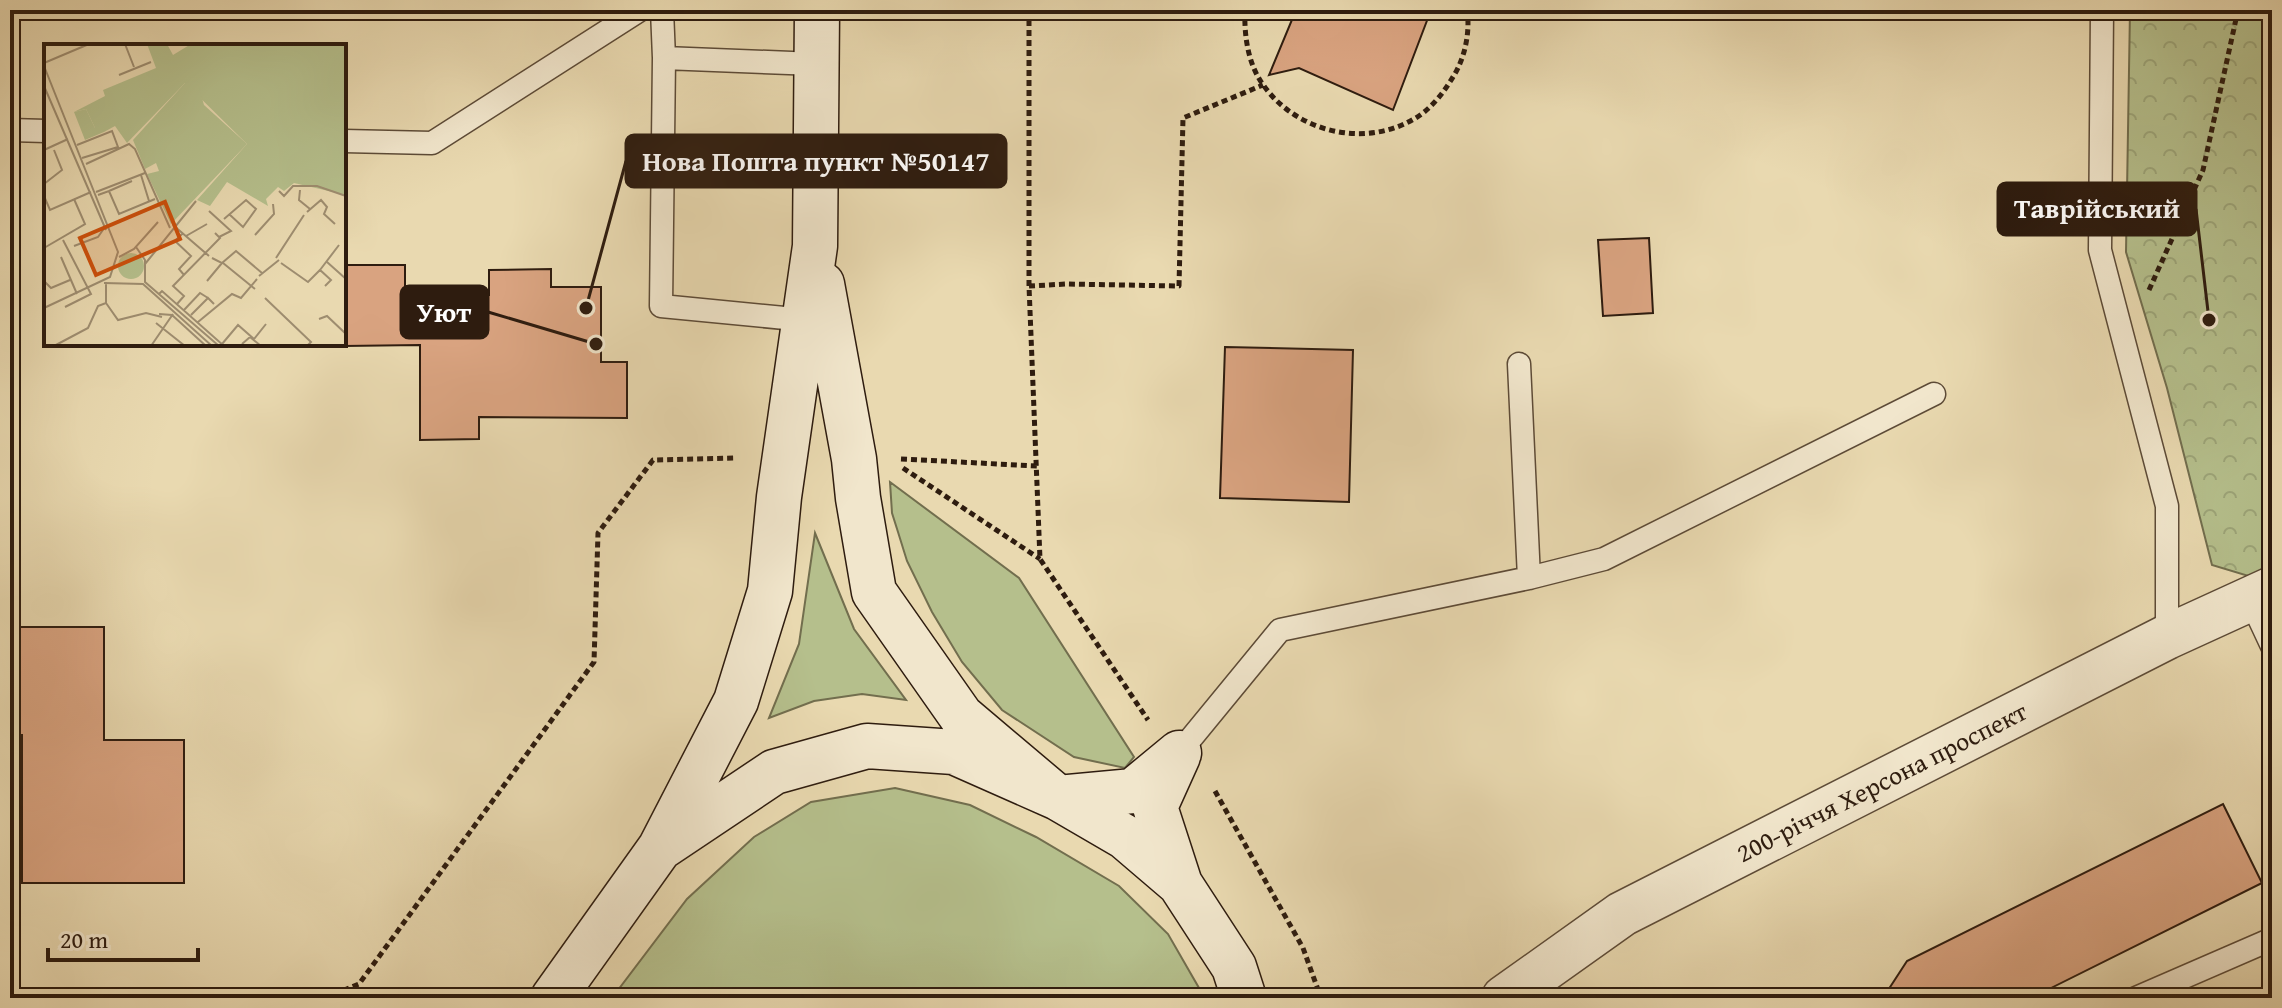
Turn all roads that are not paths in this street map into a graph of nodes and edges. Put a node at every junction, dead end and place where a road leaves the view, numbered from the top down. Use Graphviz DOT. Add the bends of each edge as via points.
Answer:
graph roads {
  1 [pos="640,10"];
  2 [pos="662,10"];
  3 [pos="817,10"];
  4 [pos="2102,10"];
  5 [pos="664,58"];
  6 [pos="816,64"];
  7 [pos="10,130"];
  8 [pos="44,131"];
  9 [pos="346,141"];
  10 [pos="815,246"];
  11 [pos="805,320"];
  12 [pos="1519,364"];
  13 [pos="1934,394"];
  14 [pos="1529,578"];
  15 [pos="2261,594"];
  16 [pos="2167,637"];
  17 [pos="2272,646"];
  18 [pos="1179,753"];
  19 [pos="1058,798"];
  20 [pos="660,848"];
  21 [pos="1180,884"];
  22 [pos="2272,939"];
  23 [pos="553,998"];
  24 [pos="1244,998"];
  25 [pos="1504,998"];
  26 [pos="2136,998"];
  1 -- 9 [label="lane" via="432,143"];
  2 -- 5 [label="lane"];
  3 -- 6 [label="street"];
  4 -- 16 [label="lane" via="2100,250 2167,506"];
  5 -- 6 [label="lane"];
  5 -- 11 [label="lane" via="661,306"];
  6 -- 10 [label="street"];
  7 -- 8 [label="lane"];
  10 -- 11 [label="street"];
  10 -- 19 [label="street" via="874,592 961,716"];
  11 -- 20 [label="street" via="770,591 736,701"];
  12 -- 14 [label="lane"];
  13 -- 14 [label="lane" via="1604,559"];
  14 -- 18 [label="lane" via="1280,630"];
  15 -- 16 [label="street, 200-річчя Херсона проспект"];
  15 -- 17 [label="lane"];
  16 -- 25 [label="street, 200-річчя Херсона проспект" via="1622,914"];
  18 -- 19 [label="street" via="1133,791"];
  18 -- 21 [label="street" via="1155,807"];
  19 -- 20 [label="street" via="954,752 867,746 774,772"];
  19 -- 21 [label="street" via="1125,837"];
  20 -- 23 [label="street"];
  21 -- 24 [label="street" via="1234,967"];
  22 -- 26 [label="lane"];
}
